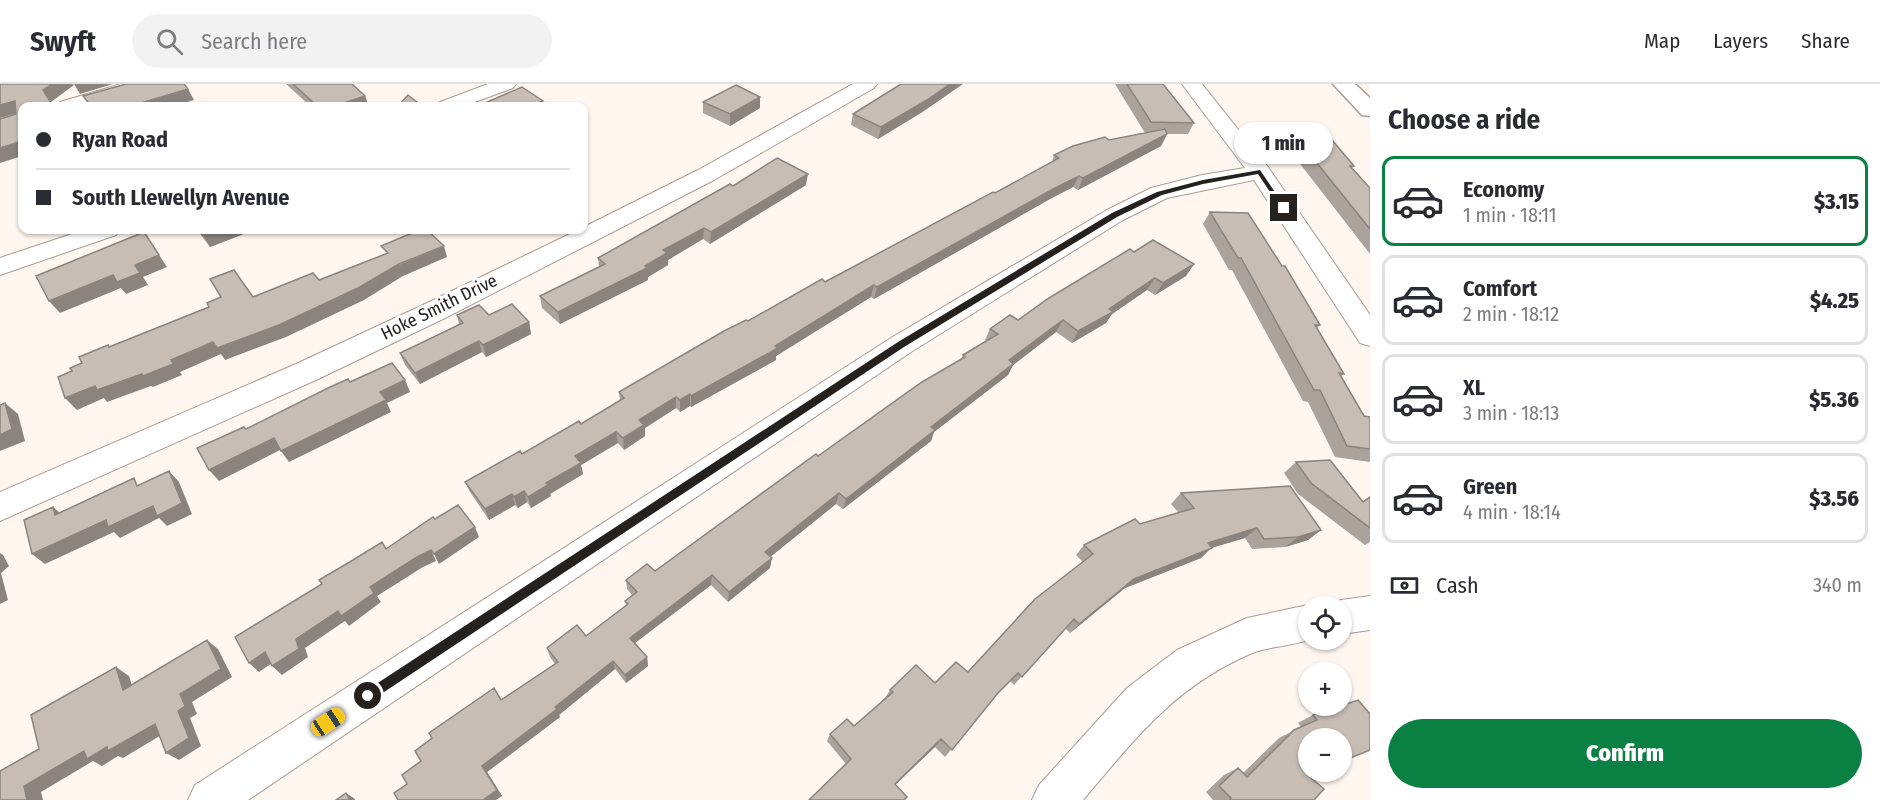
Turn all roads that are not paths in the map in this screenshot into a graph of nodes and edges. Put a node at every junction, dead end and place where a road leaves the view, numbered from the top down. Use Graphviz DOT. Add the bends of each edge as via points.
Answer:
graph roads {
  1 [pos="142,84"];
  2 [pos="506,84"];
  3 [pos="867,84"];
  4 [pos="1192,84"];
  5 [pos="1343,84"];
  6 [pos="81,102"];
  7 [pos="458,102"];
  8 [pos="1370,110"];
  9 [pos="1260,172"];
  10 [pos="95,234"];
  11 [pos="0,267"];
  12 [pos="1370,336"];
  13 [pos="0,507"];
  14 [pos="1370,614"];
  15 [pos="1352,616"];
  16 [pos="1298,625"];
  17 [pos="210,800"];
  18 [pos="1054,800"];
  1 -- 6 [label="street"];
  2 -- 7 [label="street"];
  3 -- 13 [label="street, Hoke Smith Drive" via="706,176 432,312"];
  4 -- 9 [label="street"];
  5 -- 8 [label="street"];
  9 -- 12 [label="street"];
  9 -- 17 [label="street" via="1159,193 1115,215 901,345"];
  10 -- 11 [label="street"];
  14 -- 15 [label="street"];
  16 -- 18 [label="street" via="1247,636 1191,663 1141,702"];
}
